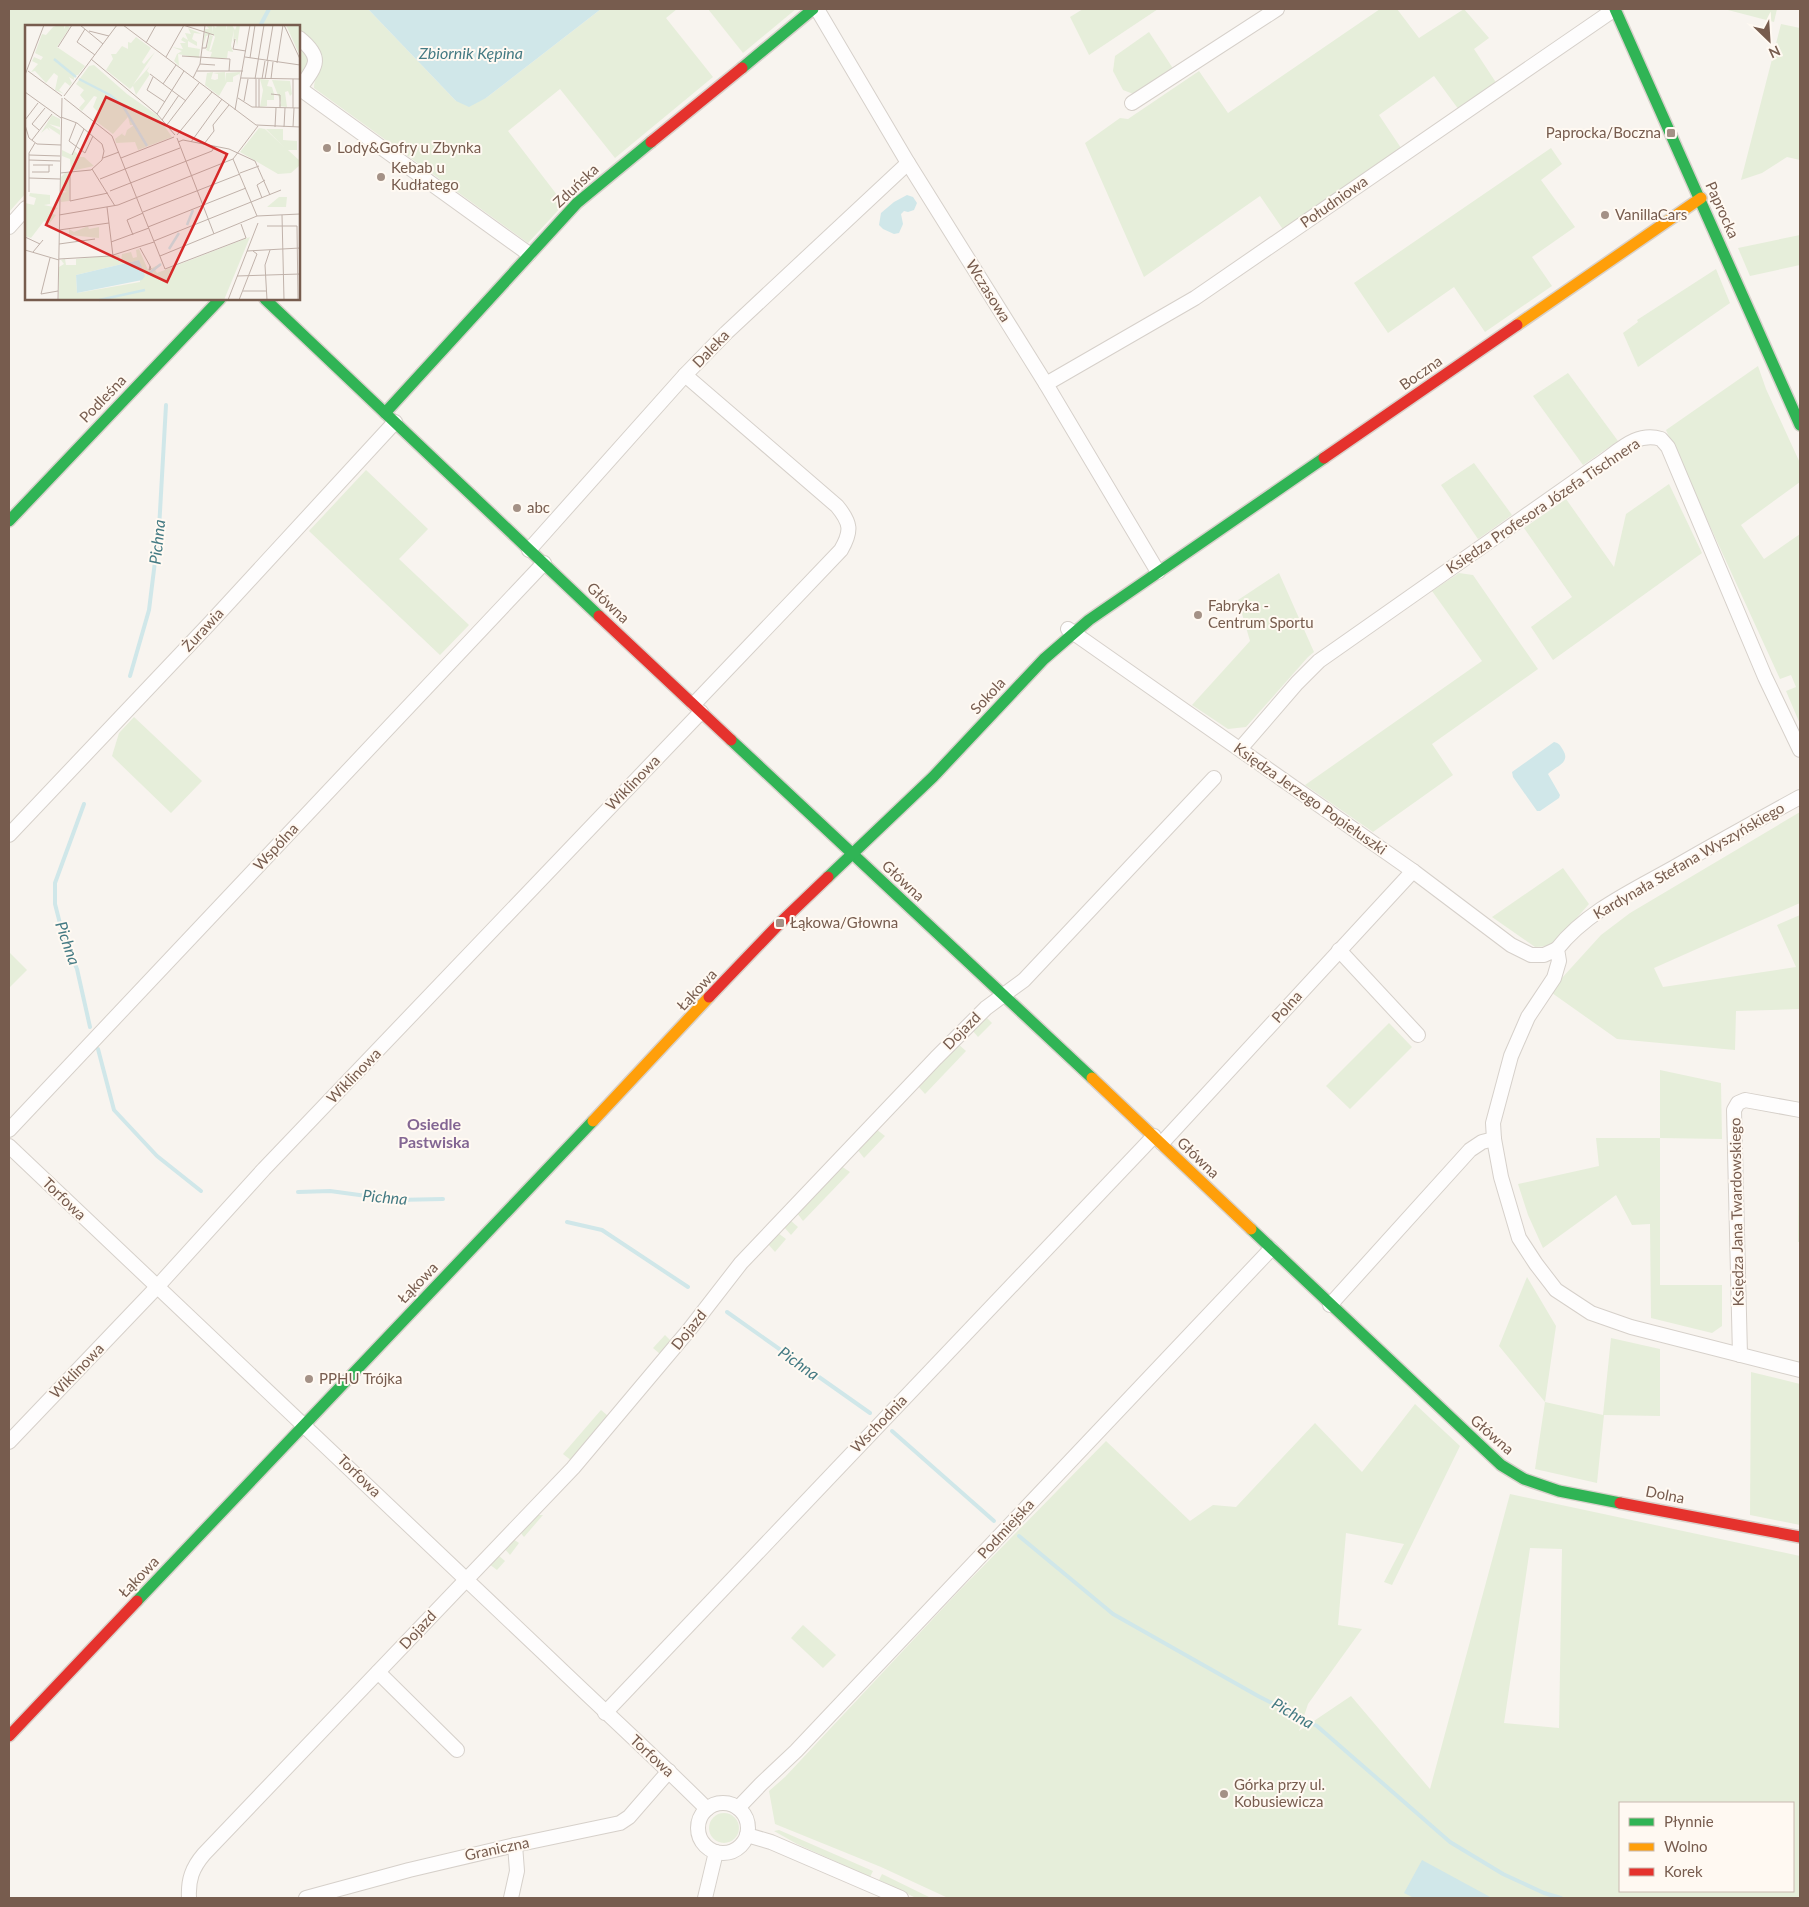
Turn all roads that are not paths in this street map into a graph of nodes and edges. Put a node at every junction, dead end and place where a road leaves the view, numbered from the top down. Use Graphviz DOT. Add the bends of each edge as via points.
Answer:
graph roads {
  1 [pos="813,9"];
  2 [pos="817,9"];
  3 [pos="1277,9"];
  4 [pos="1615,9"];
  5 [pos="300,39"];
  6 [pos="300,87"];
  7 [pos="300,89"];
  8 [pos="1132,104"];
  9 [pos="908,163"];
  10 [pos="1701,198"];
  11 [pos="25,209"];
  12 [pos="9,227"];
  13 [pos="529,254"];
  14 [pos="219,300"];
  15 [pos="266,300"];
  16 [pos="685,375"];
  17 [pos="1046,384"];
  18 [pos="390,418"];
  19 [pos="1800,425"];
  20 [pos="9,521"];
  21 [pos="529,550"];
  22 [pos="544,563"];
  23 [pos="1158,572"];
  24 [pos="1070,630"];
  25 [pos="698,708"];
  26 [pos="1240,749"];
  27 [pos="1800,750"];
  28 [pos="1214,778"];
  29 [pos="1800,797"];
  30 [pos="9,835"];
  31 [pos="852,854"];
  32 [pos="1413,871"];
  33 [pos="1557,949"];
  34 [pos="1339,950"];
  35 [pos="1003,996"];
  36 [pos="1418,1035"];
  37 [pos="1800,1110"];
  38 [pos="9,1130"];
  39 [pos="1494,1139"];
  40 [pos="1158,1140"];
  41 [pos="9,1146"];
  42 [pos="1271,1249"];
  43 [pos="157,1287"];
  44 [pos="1330,1305"];
  45 [pos="1740,1355"];
  46 [pos="1800,1370"];
  47 [pos="305,1424"];
  48 [pos="9,1442"];
  49 [pos="1524,1479"];
  50 [pos="1800,1537"];
  51 [pos="467,1579"];
  52 [pos="378,1672"];
  53 [pos="605,1713"];
  54 [pos="9,1736"];
  55 [pos="457,1750"];
  56 [pos="669,1771"];
  57 [pos="738,1808"];
  58 [pos="707,1810"];
  59 [pos="748,1835"];
  60 [pos="515,1845"];
  61 [pos="716,1852"];
  62 [pos="335,1894"];
  63 [pos="189,1898"];
  64 [pos="306,1898"];
  65 [pos="511,1898"];
  66 [pos="705,1898"];
  67 [pos="900,1898"];
  1 -- 13 [label="street, Zduńska" via="577,203"];
  2 -- 9 [label="street, Wczasowa"];
  3 -- 8 [label="street"];
  4 -- 10 [label="street, Paprocka"];
  4 -- 17 [label="street, Południowa" via="1195,298"];
  5 -- 6 [label="street" via="310,47 316,61"];
  7 -- 13 [label="street"];
  9 -- 16 [label="street, Daleka"];
  9 -- 17 [label="street, Wczasowa"];
  10 -- 19 [label="street, Paprocka"];
  10 -- 23 [label="street, Boczna"];
  11 -- 12 [label="street"];
  13 -- 18 [label="street, Zduńska"];
  14 -- 20 [label="street, Podleśna"];
  15 -- 18 [label="street, Główna"];
  16 -- 21 [label="street, Daleka"];
  16 -- 25 [label="street, Wiklinowa" via="837,506 849,526 848,538 841,550"];
  17 -- 23 [label="street, Wczasowa"];
  18 -- 21 [label="street, Główna"];
  18 -- 30 [label="street, Żurawia" via="203,630"];
  21 -- 22 [label="street, Główna"];
  22 -- 25 [label="street, Główna"];
  22 -- 38 [label="street, Wspólna"];
  23 -- 24 [label="street, Sokola"];
  24 -- 26 [label="street, Księdza Jerzego Popiełuszki"];
  24 -- 31 [label="street, Sokola" via="933,777"];
  25 -- 31 [label="street, Główna"];
  25 -- 43 [label="street, Wiklinowa"];
  26 -- 27 [label="street, Księdza Profesora Józefa Tischnera" via="1319,661 1644,436 1661,439 1668,447"];
  26 -- 32 [label="street, Księdza Jerzego Popiełuszki"];
  28 -- 35 [label="street, Dojazd" via="1024,980"];
  29 -- 33 [label="street, Kardynała Stefana Wyszyńskiego" via="1624,896 1583,922"];
  31 -- 35 [label="street, Główna"];
  31 -- 47 [label="street, Łąkowa" via="780,923"];
  32 -- 33 [label="street, Księdza Jerzego Popiełuszki" via="1511,945 1531,955"];
  32 -- 34 [label="street, Polna"];
  33 -- 39 [label="street" via="1560,961 1554,978 1528,1017 1511,1056 1493,1123"];
  34 -- 36 [label="street"];
  34 -- 40 [label="street, Polna"];
  35 -- 40 [label="street, Główna"];
  35 -- 51 [label="street, Dojazd" via="986,1008 936,1058 742,1263 573,1468"];
  37 -- 45 [label="street, Księdza Jana Twardowskiego" via="1745,1100 1734,1110"];
  39 -- 44 [label="street" via="1470,1150"];
  39 -- 45 [label="street" via="1501,1177 1519,1238 1556,1290 1591,1313 1631,1327"];
  40 -- 42 [label="street, Główna"];
  40 -- 53 [label="street, Wschodnia"];
  41 -- 43 [label="street, Torfowa"];
  42 -- 44 [label="street, Główna"];
  42 -- 57 [label="street, Podmiejska"];
  43 -- 47 [label="street, Torfowa"];
  43 -- 48 [label="street, Wiklinowa"];
  44 -- 49 [label="street, Główna" via="1484,1450"];
  45 -- 46 [label="street"];
  47 -- 51 [label="street, Torfowa"];
  47 -- 54 [label="street, Łąkowa"];
  49 -- 50 [label="street, Dolna" via="1559,1491"];
  51 -- 52 [label="street, Dojazd"];
  51 -- 53 [label="street, Torfowa"];
  52 -- 55 [label="street"];
  52 -- 63 [label="street, Dojazd" via="199,1859 190,1876"];
  53 -- 56 [label="street, Torfowa"];
  56 -- 58 [label="street, Torfowa"];
  56 -- 60 [label="street, Graniczna" via="620,1823"];
  57 -- 58 [label="street" via="722,1804"];
  57 -- 59 [label="street" via="747,1820"];
  58 -- 61 [label="street" via="698,1830 703,1844"];
  59 -- 61 [label="street" via="732,1852"];
  59 -- 67 [label="street"];
  60 -- 62 [label="street, Graniczna" via="409,1870"];
  60 -- 65 [label="street" via="517,1871"];
  61 -- 66 [label="street"];
  62 -- 64 [label="street, Graniczna"];
}
